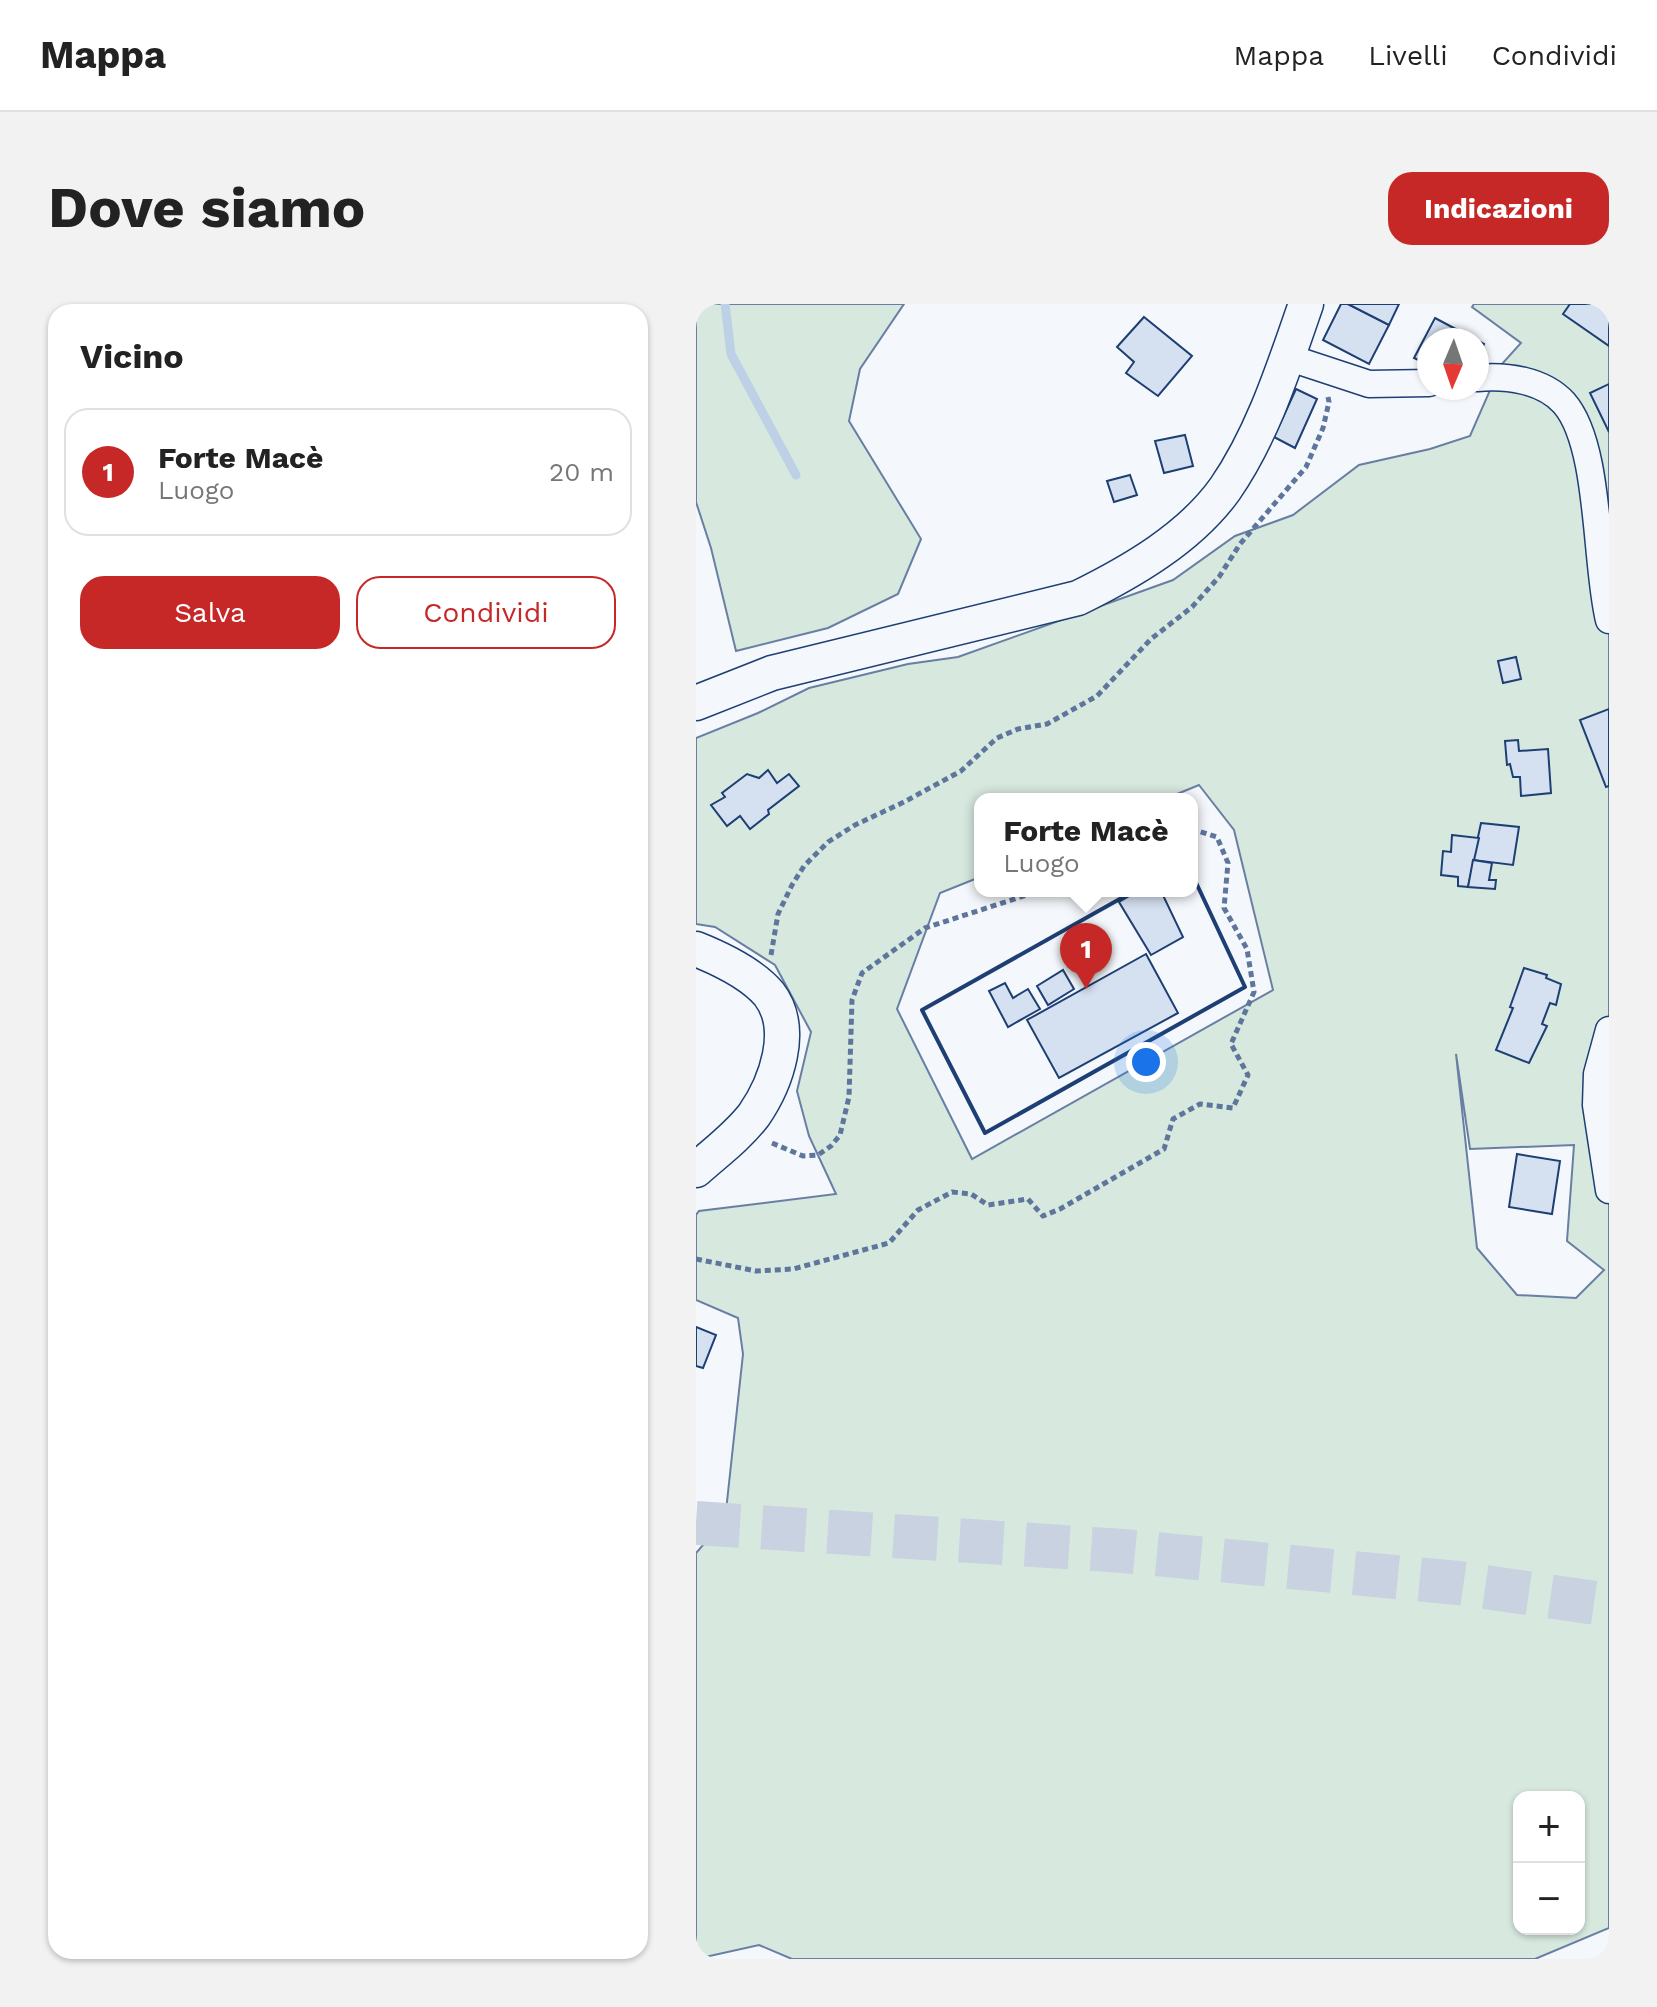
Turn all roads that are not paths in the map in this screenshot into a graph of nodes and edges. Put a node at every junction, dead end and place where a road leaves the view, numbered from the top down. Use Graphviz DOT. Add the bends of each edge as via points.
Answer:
graph roads {
  1 [pos="1306,304"];
  2 [pos="1287,357"];
  3 [pos="1489,379"];
  4 [pos="1417,383"];
  5 [pos="1609,620"];
  6 [pos="696,703"];
  7 [pos="696,949"];
  8 [pos="1609,1030"];
  9 [pos="696,1170"];
  10 [pos="1609,1190"];
  1 -- 2 [label="street"];
  2 -- 4 [label="street" via="1369,384"];
  2 -- 6 [label="street" via="1224,490 1186,531 1120,578 1078,598 772,673"];
  3 -- 5 [label="street" via="1524,380 1544,389 1563,402 1576,424 1590,472"];
  7 -- 9 [label="street" via="761,987 771,997 781,1029 780,1054 765,1096 744,1126"];
  8 -- 10 [label="street" via="1597,1074 1596,1105"];
}
